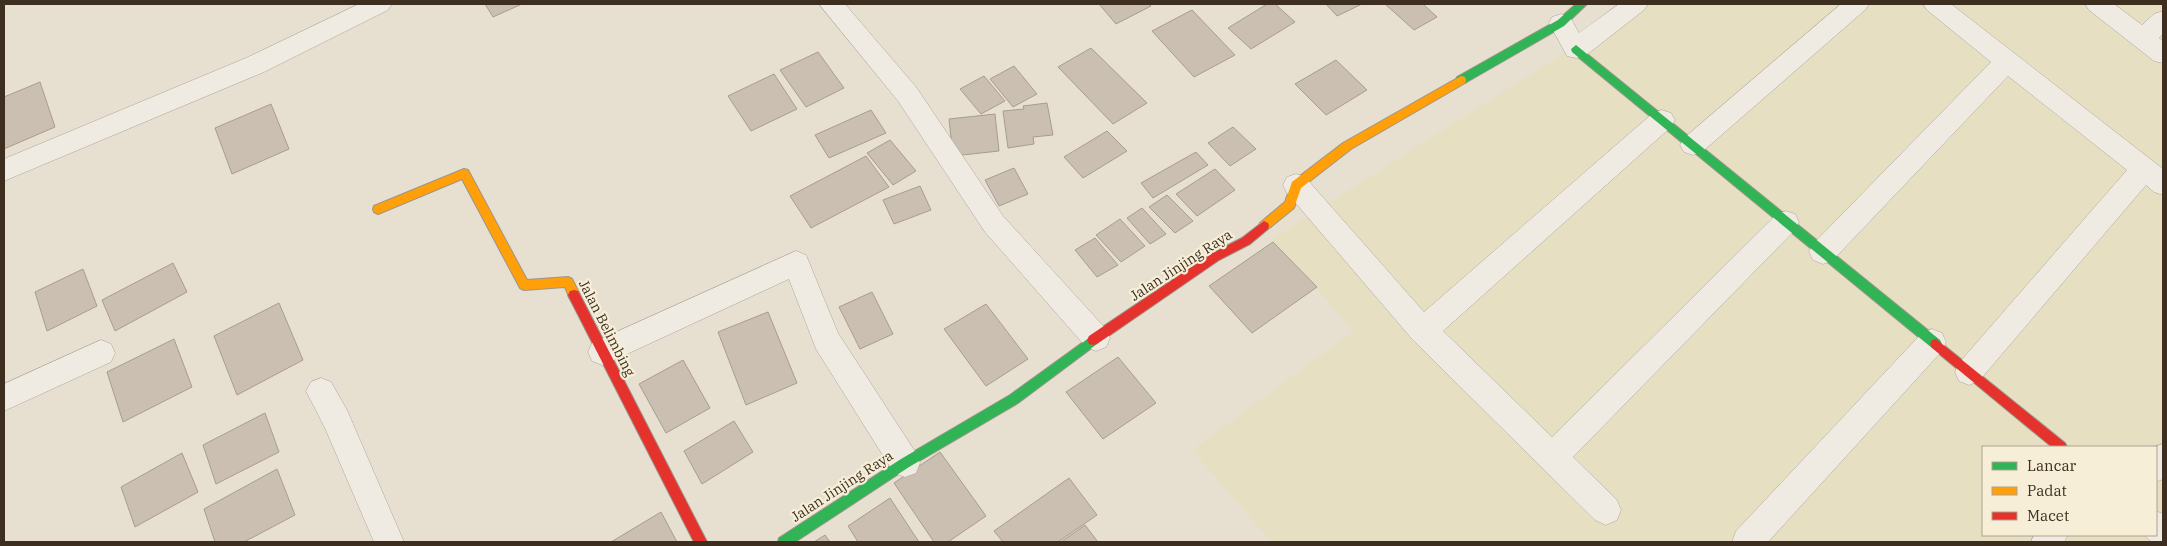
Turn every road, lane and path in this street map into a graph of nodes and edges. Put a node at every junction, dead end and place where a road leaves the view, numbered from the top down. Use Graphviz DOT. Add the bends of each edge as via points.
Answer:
graph roads {
  1 [pos="380,4"];
  2 [pos="831,4"];
  3 [pos="1582,4"];
  4 [pos="1636,4"];
  5 [pos="1857,4"];
  6 [pos="1936,4"];
  7 [pos="2097,4"];
  8 [pos="2163,20"];
  9 [pos="1561,23"];
  10 [pos="2143,38"];
  11 [pos="1576,49"];
  12 [pos="2163,54"];
  13 [pos="2007,61"];
  14 [pos="1662,120"];
  15 [pos="1693,145"];
  16 [pos="4,170"];
  17 [pos="2154,177"];
  18 [pos="1296,185"];
  19 [pos="378,209"];
  20 [pos="1786,222"];
  21 [pos="1823,252"];
  22 [pos="1422,330"];
  23 [pos="1096,338"];
  24 [pos="1932,342"];
  25 [pos="602,352"];
  26 [pos="101,353"];
  27 [pos="1969,372"];
  28 [pos="321,391"];
  29 [pos="4,398"];
  30 [pos="2060,446"];
  31 [pos="1552,457"];
  32 [pos="906,463"];
  33 [pos="1606,510"];
  34 [pos="389,542"];
  35 [pos="701,542"];
  36 [pos="784,542"];
  37 [pos="1748,542"];
  1 -- 16 [label="street" via="255,65"];
  2 -- 23 [label="street" via="907,94 994,224"];
  3 -- 9 [label="street"];
  4 -- 11 [label="street"];
  5 -- 15 [label="street"];
  6 -- 13 [label="street"];
  7 -- 10 [label="street"];
  8 -- 10 [label="street"];
  9 -- 11 [label="street"];
  9 -- 18 [label="street" via="1347,146"];
  10 -- 12 [label="street"];
  11 -- 14 [label="street"];
  13 -- 17 [label="street"];
  13 -- 21 [label="street"];
  14 -- 15 [label="street"];
  14 -- 22 [label="street"];
  15 -- 20 [label="street"];
  17 -- 27 [label="street"];
  18 -- 22 [label="street"];
  18 -- 23 [label="street, Jalan Jinjing Raya" via="1290,205 1246,241 1216,257"];
  19 -- 25 [label="street, Jalan Belimbing" via="464,173 524,284 568,282"];
  20 -- 21 [label="street"];
  20 -- 31 [label="street"];
  21 -- 24 [label="street"];
  22 -- 31 [label="street"];
  23 -- 32 [label="street, Jalan Jinjing Raya" via="1014,399"];
  24 -- 27 [label="street"];
  24 -- 37 [label="street"];
  25 -- 32 [label="street" via="796,263 826,340"];
  25 -- 35 [label="street, Jalan Belimbing"];
  26 -- 29 [label="street"];
  27 -- 30 [label="street"];
  28 -- 34 [label="street" via="337,420"];
  31 -- 33 [label="street"];
  32 -- 36 [label="street, Jalan Jinjing Raya"];
}
